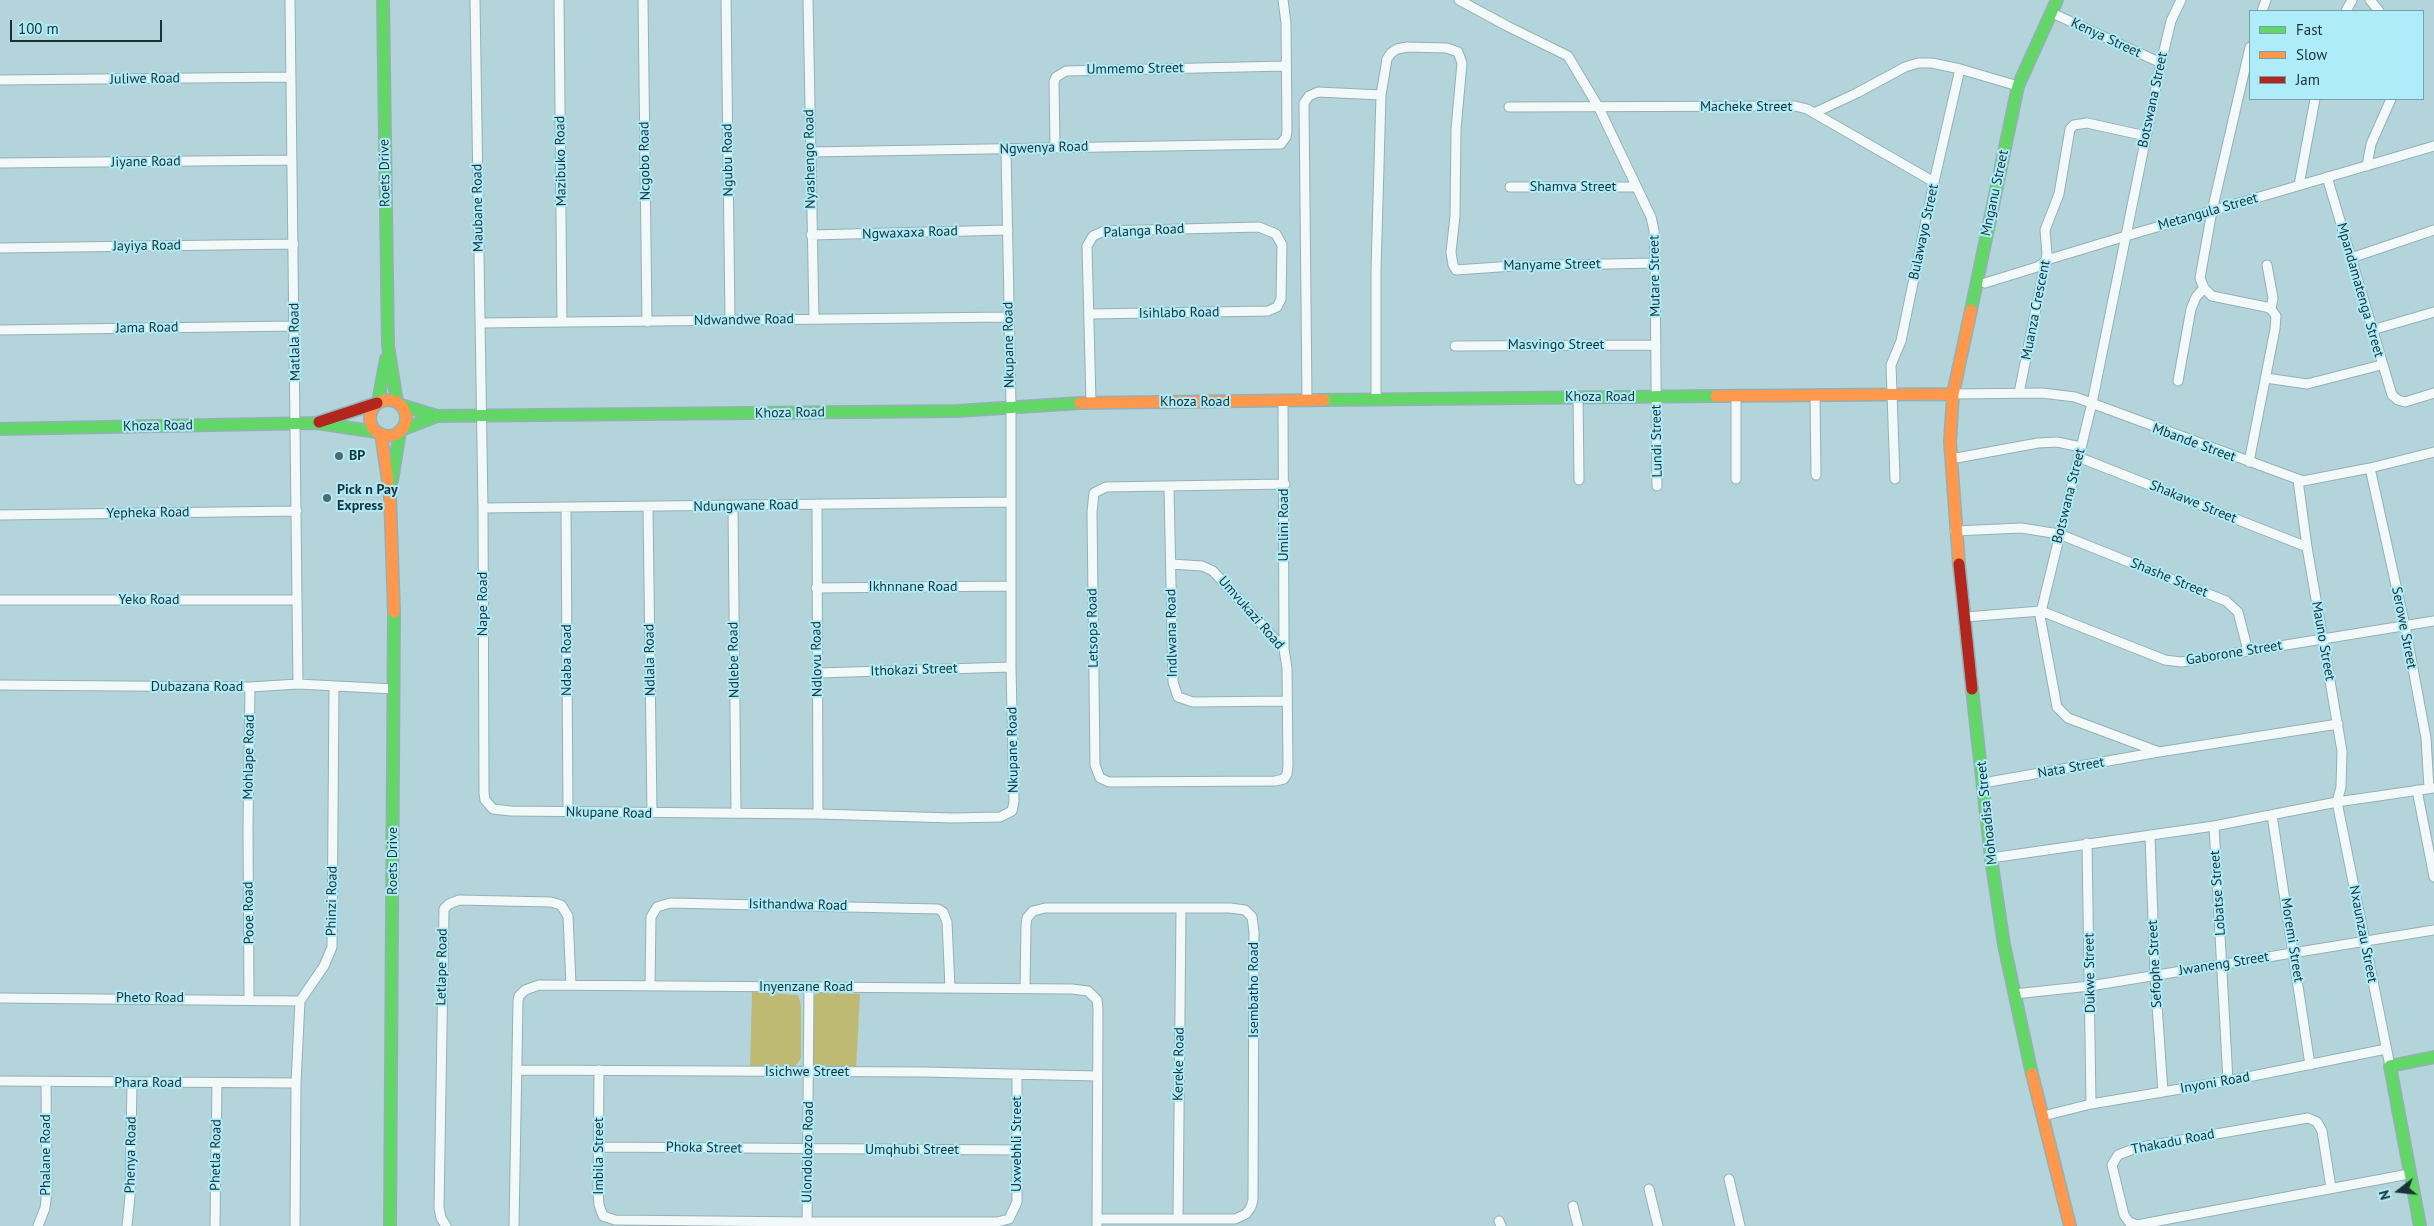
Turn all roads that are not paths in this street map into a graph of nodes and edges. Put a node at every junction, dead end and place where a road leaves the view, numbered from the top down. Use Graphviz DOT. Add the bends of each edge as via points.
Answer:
graph roads {
  1 [pos="290,0"];
  2 [pos="383,0"];
  3 [pos="475,0"];
  4 [pos="559,0"];
  5 [pos="643,0"];
  6 [pos="726,0"];
  7 [pos="808,0"];
  8 [pos="1283,0"];
  9 [pos="1459,0"];
  10 [pos="2057,0"];
  11 [pos="2181,0"];
  12 [pos="2370,0"];
  13 [pos="2378,10"];
  14 [pos="2052,13"];
  15 [pos="2249,52"];
  16 [pos="2160,63"];
  17 [pos="1286,66"];
  18 [pos="1960,69"];
  19 [pos="290,77"];
  20 [pos="0,80"];
  21 [pos="2018,86"];
  22 [pos="1381,95"];
  23 [pos="2314,100"];
  24 [pos="2391,100"];
  25 [pos="1509,107"];
  26 [pos="1599,108"];
  27 [pos="1814,113"];
  28 [pos="2146,136"];
  29 [pos="2434,146"];
  30 [pos="1055,147"];
  31 [pos="1006,150"];
  32 [pos="810,152"];
  33 [pos="292,160"];
  34 [pos="0,163"];
  35 [pos="2367,166"];
  36 [pos="2327,178"];
  37 [pos="1934,182"];
  38 [pos="2299,185"];
  39 [pos="1510,187"];
  40 [pos="1636,188"];
  41 [pos="2212,211"];
  42 [pos="1008,230"];
  43 [pos="2434,230"];
  44 [pos="811,236"];
  45 [pos="2126,236"];
  46 [pos="294,244"];
  47 [pos="0,248"];
  48 [pos="2351,258"];
  49 [pos="2045,262"];
  50 [pos="1655,263"];
  51 [pos="2267,265"];
  52 [pos="1985,283"];
  53 [pos="2204,288"];
  54 [pos="2271,309"];
  55 [pos="1268,311"];
  56 [pos="2434,312"];
  57 [pos="1090,314"];
  58 [pos="1009,316"];
  59 [pos="814,318"];
  60 [pos="730,320"];
  61 [pos="562,322"];
  62 [pos="647,322"];
  63 [pos="480,323"];
  64 [pos="294,326"];
  65 [pos="0,330"];
  66 [pos="2372,330"];
  67 [pos="1656,345"];
  68 [pos="388,346"];
  69 [pos="1456,346"];
  70 [pos="2381,365"];
  71 [pos="2266,378"];
  72 [pos="2178,381"];
  73 [pos="2019,393"];
  74 [pos="2434,393"];
  75 [pos="1893,394"];
  76 [pos="1953,394"];
  77 [pos="1815,395"];
  78 [pos="1578,396"];
  79 [pos="1736,396"];
  80 [pos="1656,397"];
  81 [pos="1376,399"];
  82 [pos="1307,400"];
  83 [pos="1091,402"];
  84 [pos="1283,402"];
  85 [pos="378,403"];
  86 [pos="399,403"];
  87 [pos="2092,403"];
  88 [pos="1011,407"];
  89 [pos="480,415"];
  90 [pos="436,416"];
  91 [pos="296,423"];
  92 [pos="317,423"];
  93 [pos="0,429"];
  94 [pos="401,431"];
  95 [pos="379,433"];
  96 [pos="2081,447"];
  97 [pos="2434,452"];
  98 [pos="2078,457"];
  99 [pos="1951,459"];
  100 [pos="2249,462"];
  101 [pos="2370,468"];
  102 [pos="1816,475"];
  103 [pos="1736,479"];
  104 [pos="1895,479"];
  105 [pos="1579,480"];
  106 [pos="2298,480"];
  107 [pos="1284,484"];
  108 [pos="1657,486"];
  109 [pos="1169,487"];
  110 [pos="390,495"];
  111 [pos="1010,502"];
  112 [pos="817,504"];
  113 [pos="648,507"];
  114 [pos="732,507"];
  115 [pos="483,508"];
  116 [pos="566,509"];
  117 [pos="297,511"];
  118 [pos="0,515"];
  119 [pos="1955,531"];
  120 [pos="2059,534"];
  121 [pos="2307,548"];
  122 [pos="1171,564"];
  123 [pos="1010,586"];
  124 [pos="816,588"];
  125 [pos="0,600"];
  126 [pos="297,600"];
  127 [pos="2041,610"];
  128 [pos="1965,616"];
  129 [pos="2434,621"];
  130 [pos="2405,626"];
  131 [pos="2323,639"];
  132 [pos="1284,649"];
  133 [pos="2248,651"];
  134 [pos="1011,667"];
  135 [pos="818,673"];
  136 [pos="298,684"];
  137 [pos="0,685"];
  138 [pos="250,687"];
  139 [pos="334,688"];
  140 [pos="394,689"];
  141 [pos="1287,701"];
  142 [pos="2338,724"];
  143 [pos="2159,752"];
  144 [pos="1275,781"];
  145 [pos="1983,783"];
  146 [pos="2432,788"];
  147 [pos="2417,790"];
  148 [pos="484,793"];
  149 [pos="2337,802"];
  150 [pos="568,812"];
  151 [pos="652,813"];
  152 [pos="736,813"];
  153 [pos="818,814"];
  154 [pos="2272,815"];
  155 [pos="2214,826"];
  156 [pos="248,827"];
  157 [pos="2150,836"];
  158 [pos="2087,843"];
  159 [pos="1991,858"];
  160 [pos="2434,877"];
  161 [pos="1181,909"];
  162 [pos="2434,930"];
  163 [pos="2365,942"];
  164 [pos="2294,953"];
  165 [pos="2223,965"];
  166 [pos="2155,976"];
  167 [pos="570,985"];
  168 [pos="650,986"];
  169 [pos="2090,986"];
  170 [pos="809,988"];
  171 [pos="950,988"];
  172 [pos="1025,988"];
  173 [pos="2014,994"];
  174 [pos="0,998"];
  175 [pos="250,999"];
  176 [pos="300,1000"];
  177 [pos="2386,1048"];
  178 [pos="2434,1057"];
  179 [pos="2310,1065"];
  180 [pos="2390,1066"];
  181 [pos="517,1070"];
  182 [pos="599,1070"];
  183 [pos="808,1072"];
  184 [pos="1017,1074"];
  185 [pos="1097,1076"];
  186 [pos="0,1081"];
  187 [pos="2228,1081"];
  188 [pos="46,1082"];
  189 [pos="132,1083"];
  190 [pos="217,1083"];
  191 [pos="296,1083"];
  192 [pos="2163,1092"];
  193 [pos="2091,1104"];
  194 [pos="2043,1116"];
  195 [pos="600,1147"];
  196 [pos="808,1149"];
  197 [pos="1016,1150"];
  198 [pos="2409,1174"];
  199 [pos="1728,1179"];
  200 [pos="2331,1188"];
  201 [pos="1649,1189"];
  202 [pos="1573,1206"];
  203 [pos="1178,1219"];
  204 [pos="1097,1223"];
  205 [pos="807,1224"];
  206 [pos="38,1226"];
  207 [pos="127,1226"];
  208 [pos="215,1226"];
  209 [pos="295,1226"];
  210 [pos="390,1226"];
  211 [pos="446,1226"];
  212 [pos="514,1226"];
  213 [pos="1578,1226"];
  214 [pos="1658,1226"];
  215 [pos="1740,1226"];
  216 [pos="2070,1226"];
  217 [pos="2420,1226"];
  1 -- 19 [label="street, Matlala Road"];
  2 -- 68 [label="street, Roets Drive"];
  3 -- 63 [label="street, Maubane Road"];
  4 -- 61 [label="street, Mazibuko Road"];
  5 -- 62 [label="street, Ncgobo Road"];
  6 -- 60 [label="street, Ngubu Road"];
  7 -- 32 [label="street, Nyashengo Road"];
  8 -- 17 [label="street"];
  9 -- 26 [label="street, Mutare Street" via="1565,53 1573,61"];
  10 -- 14 [label="street, Mnganu Street"];
  11 -- 16 [label="street, Botswana Street" via="2171,21"];
  12 -- 13 [label="street"];
  14 -- 16 [label="street, Kenya Street"];
  14 -- 21 [label="street, Mnganu Street"];
  15 -- 41 [label="street"];
  16 -- 28 [label="street, Botswana Street"];
  17 -- 30 [label="street, Ummemo Street" via="1066,71 1054,82"];
  17 -- 30 [label="street, Ngwenya Road" via="1287,130 1284,142 1277,146"];
  18 -- 21 [label="street"];
  18 -- 27 [label="street" via="1932,63 1912,65"];
  18 -- 37 [label="street, Bulawayo Street"];
  19 -- 20 [label="street, Juliwe Road"];
  19 -- 33 [label="street, Matlala Road"];
  21 -- 76 [label="street, Mnganu Street"];
  22 -- 50 [label="street, Manyame Street" via="1384,70 1391,53 1407,47 1447,48 1458,52 1462,71 1451,252 1453,265 1459,271 1513,266"];
  22 -- 81 [label="street"];
  22 -- 82 [label="street" via="1318,92 1309,96 1304,104"];
  23 -- 38 [label="street"];
  24 -- 35 [label="street" via="2371,144"];
  25 -- 26 [label="street, Macheke Street"];
  26 -- 27 [label="street, Macheke Street" via="1794,106"];
  26 -- 40 [label="street, Mutare Street"];
  27 -- 37 [label="street, Macheke Street"];
  28 -- 45 [label="street, Botswana Street"];
  28 -- 49 [label="street, Muanza Crescent" via="2087,123 2070,129 2059,194 2044,230"];
  29 -- 35 [label="street, Metangula Street"];
  30 -- 31 [label="street, Ngwenya Road"];
  31 -- 32 [label="street, Ngwenya Road"];
  31 -- 42 [label="street, Nkupane Road"];
  32 -- 44 [label="street, Nyashengo Road"];
  33 -- 34 [label="street, Jiyane Road"];
  33 -- 46 [label="street, Matlala Road"];
  35 -- 36 [label="street, Metangula Street"];
  36 -- 38 [label="street, Metangula Street"];
  36 -- 48 [label="street, Mpandamatenga Street"];
  37 -- 75 [label="street, Bulawayo Street" via="1902,341 1891,365"];
  38 -- 41 [label="street, Metangula Street"];
  39 -- 40 [label="street, Shamva Street"];
  40 -- 50 [label="street, Mutare Street" via="1653,224"];
  41 -- 45 [label="street, Metangula Street"];
  41 -- 53 [label="street" via="2201,274"];
  42 -- 44 [label="street, Ngwaxaxa Road"];
  42 -- 58 [label="street, Nkupane Road"];
  43 -- 48 [label="street"];
  44 -- 59 [label="street, Nyashengo Road"];
  45 -- 49 [label="street, Metangula Street"];
  45 -- 87 [label="street, Botswana Street"];
  46 -- 47 [label="street, Jayiya Road"];
  46 -- 64 [label="street, Matlala Road"];
  48 -- 66 [label="street, Mpandamatenga Street"];
  49 -- 52 [label="street, Metangula Street"];
  49 -- 73 [label="street, Muanza Crescent"];
  50 -- 67 [label="street, Mutare Street"];
  51 -- 54 [label="street" via="2274,298"];
  53 -- 54 [label="street" via="2212,296"];
  53 -- 72 [label="street" via="2191,309"];
  54 -- 71 [label="street" via="2276,320"];
  55 -- 57 [label="street, Isihlabo Road"];
  55 -- 57 [label="street, Palanga Road" via="1277,307 1281,299 1283,251 1276,234 1259,227 1098,233 1087,246"];
  56 -- 66 [label="street"];
  57 -- 83 [label="street, Palanga Road"];
  58 -- 59 [label="street, Ndwandwe Road"];
  58 -- 88 [label="street, Nkupane Road"];
  59 -- 60 [label="street, Ndwandwe Road"];
  60 -- 62 [label="street, Ndwandwe Road"];
  61 -- 62 [label="street, Ndwandwe Road"];
  61 -- 63 [label="street, Ndwandwe Road"];
  63 -- 89 [label="street, Maubane Road"];
  64 -- 65 [label="street, Jama Road"];
  64 -- 91 [label="street, Matlala Road"];
  66 -- 70 [label="street, Mpandamatenga Street"];
  67 -- 69 [label="street, Masvingo Street"];
  67 -- 80 [label="street, Mutare Street"];
  68 -- 85 [label="street, Roets Drive"];
  68 -- 86 [label="street, Roets Drive"];
  70 -- 71 [label="street" via="2307,384"];
  70 -- 74 [label="street, Mpandamatenga Street" via="2392,395 2398,400 2405,402"];
  71 -- 100 [label="street"];
  73 -- 76 [label="street, Mbande Street"];
  73 -- 87 [label="street, Mbande Street" via="2060,394"];
  75 -- 76 [label="street, Khoza Road"];
  75 -- 77 [label="street, Khoza Road"];
  75 -- 104 [label="street, Bulawayo Street"];
  76 -- 99 [label="street, Mohoadisa Street"];
  77 -- 79 [label="street, Khoza Road"];
  77 -- 102 [label="street"];
  78 -- 80 [label="street, Khoza Road"];
  78 -- 81 [label="street, Khoza Road"];
  78 -- 105 [label="street"];
  79 -- 80 [label="street, Khoza Road"];
  79 -- 103 [label="street"];
  80 -- 108 [label="street, Lundi Street"];
  81 -- 82 [label="street, Khoza Road"];
  82 -- 84 [label="street, Khoza Road"];
  83 -- 84 [label="street, Khoza Road"];
  83 -- 88 [label="street, Khoza Road"];
  84 -- 107 [label="street, Umlini Road"];
  85 -- 86 [label="street" via="389,400"];
  85 -- 92 [label="street, Khoza Road"];
  85 -- 95 [label="street" via="370,420"];
  86 -- 90 [label="street, Khoza Road"];
  86 -- 94 [label="street" via="406,414"];
  87 -- 96 [label="street, Botswana Street"];
  87 -- 100 [label="street, Mbande Street"];
  88 -- 89 [label="street, Khoza Road" via="957,411"];
  88 -- 111 [label="street, Nkupane Road"];
  89 -- 90 [label="street, Khoza Road"];
  89 -- 115 [label="street, Nape Road"];
  90 -- 94 [label="street, Khoza Road"];
  91 -- 92 [label="street, Khoza Road"];
  91 -- 93 [label="street, Khoza Road"];
  91 -- 117 [label="street, Matlala Road"];
  92 -- 95 [label="street, Khoza Road"];
  94 -- 95 [label="street" via="391,436"];
  94 -- 110 [label="street, Roets Drive"];
  95 -- 110 [label="street, Roets Drive"];
  96 -- 98 [label="street, Botswana Street"];
  96 -- 99 [label="street" via="2057,442 2038,443"];
  97 -- 101 [label="street, Mbande Street"];
  98 -- 120 [label="street, Botswana Street"];
  98 -- 121 [label="street, Shakawe Street"];
  99 -- 119 [label="street, Mohoadisa Street"];
  100 -- 106 [label="street, Mbande Street"];
  101 -- 106 [label="street, Mbande Street" via="2310,481"];
  101 -- 130 [label="street, Serowe Street"];
  106 -- 121 [label="street, Mauno Street"];
  107 -- 109 [label="street, Letsopa Road"];
  107 -- 132 [label="street, Umlini Road"];
  109 -- 122 [label="street, Indlwana Road"];
  109 -- 144 [label="street, Letsopa Road" via="1106,487 1093,497 1095,760 1098,774 1109,782"];
  110 -- 140 [label="street, Roets Drive"];
  111 -- 112 [label="street, Ndungwane Road"];
  111 -- 123 [label="street, Nkupane Road"];
  112 -- 114 [label="street, Ndungwane Road"];
  112 -- 124 [label="street, Ndlovu Road"];
  113 -- 114 [label="street, Ndungwane Road"];
  113 -- 116 [label="street, Ndungwane Road"];
  113 -- 151 [label="street, Ndlala Road"];
  114 -- 152 [label="street, Ndlebe Road"];
  115 -- 116 [label="street, Ndungwane Road"];
  115 -- 148 [label="street, Nape Road"];
  116 -- 150 [label="street, Ndaba Road"];
  117 -- 118 [label="street, Yepheka Road"];
  117 -- 126 [label="street, Matlala Road"];
  119 -- 120 [label="street, Shashe Street" via="2020,528"];
  119 -- 128 [label="street, Mohoadisa Street"];
  120 -- 127 [label="street, Botswana Street"];
  120 -- 133 [label="street, Shashe Street" via="2230,603 2238,612"];
  121 -- 131 [label="street, Mauno Street"];
  122 -- 132 [label="street, Umvukazi Road" via="1213,570"];
  122 -- 141 [label="street, Indlwana Road" via="1173,682 1178,696 1182,700 1198,702"];
  123 -- 124 [label="street, Ikhnnane Road"];
  123 -- 134 [label="street, Nkupane Road"];
  124 -- 135 [label="street, Ndlovu Road"];
  125 -- 126 [label="street, Yeko Road"];
  126 -- 136 [label="street, Matlala Road"];
  127 -- 128 [label="street"];
  127 -- 133 [label="street, Gaborone Street" via="2165,660 2181,662"];
  127 -- 143 [label="street, Botswana Street" via="2041,628 2057,707 2061,713"];
  128 -- 145 [label="street, Mohoadisa Street"];
  129 -- 130 [label="street, Gaborone Street"];
  130 -- 131 [label="street, Gaborone Street"];
  130 -- 146 [label="street, Serowe Street"];
  131 -- 133 [label="street, Gaborone Street"];
  131 -- 142 [label="street, Mauno Street"];
  132 -- 141 [label="street, Umvukazi Road"];
  134 -- 135 [label="street, Ithokazi Street"];
  134 -- 153 [label="street, Nkupane Road" via="1014,802 1012,811 1007,815 954,818"];
  135 -- 153 [label="street, Ndlovu Road"];
  136 -- 138 [label="street, Dubazana Road"];
  136 -- 139 [label="street, Dubazana Road"];
  137 -- 138 [label="street, Dubazana Road"];
  138 -- 156 [label="street, Mohlape Road"];
  139 -- 140 [label="street, Dubazana Road"];
  139 -- 176 [label="street, Phinzi Road" via="332,947 324,966"];
  140 -- 210 [label="street, Roets Drive"];
  141 -- 144 [label="street, Umvukazi Road" via="1287,774 1284,779"];
  142 -- 143 [label="street, Botswana Street"];
  142 -- 149 [label="street, Mauno Street" via="2343,767"];
  143 -- 145 [label="street, Nata Street"];
  145 -- 159 [label="street, Mohoadisa Street"];
  146 -- 147 [label="street"];
  147 -- 149 [label="street"];
  147 -- 160 [label="street"];
  148 -- 150 [label="street, Nkupane Road" via="489,806 500,811"];
  149 -- 154 [label="street"];
  149 -- 163 [label="street, Nxaunzau Street"];
  150 -- 151 [label="street, Nkupane Road"];
  151 -- 152 [label="street, Nkupane Road"];
  152 -- 153 [label="street, Nkupane Road"];
  154 -- 155 [label="street"];
  154 -- 164 [label="street, Moremi Street"];
  155 -- 157 [label="street"];
  155 -- 165 [label="street, Lobatse Street"];
  156 -- 175 [label="street, Pooe Road"];
  157 -- 158 [label="street"];
  157 -- 166 [label="street, Sefophe Street"];
  158 -- 159 [label="street"];
  158 -- 169 [label="street, Dukwe Street"];
  159 -- 173 [label="street, Mohoadisa Street"];
  161 -- 172 [label="street, Isembatho Road" via="1045,908 1033,911 1026,924"];
  161 -- 203 [label="street, Kereke Road"];
  161 -- 203 [label="street, Isembatho Road" via="1244,910 1249,912 1254,924 1253,1200 1249,1210 1235,1220"];
  162 -- 163 [label="street, Jwaneng Street"];
  163 -- 164 [label="street, Jwaneng Street"];
  163 -- 177 [label="street, Nxaunzau Street"];
  164 -- 165 [label="street, Jwaneng Street"];
  164 -- 179 [label="street, Moremi Street"];
  165 -- 166 [label="street, Jwaneng Street"];
  165 -- 187 [label="street, Lobatse Street"];
  166 -- 169 [label="street, Jwaneng Street"];
  166 -- 192 [label="street, Sefophe Street"];
  167 -- 168 [label="street, Inyenzane Road"];
  167 -- 181 [label="street, Inyenzane Road" via="531,987 519,996"];
  167 -- 211 [label="street, Letlape Road" via="568,916 561,905 551,902 459,900 446,906 443,913 439,1208"];
  168 -- 170 [label="street, Inyenzane Road"];
  168 -- 171 [label="street, Isithandwa Road" via="651,917 657,907 670,903 938,909 947,922"];
  169 -- 173 [label="street, Jwaneng Street"];
  169 -- 193 [label="street, Dukwe Street"];
  170 -- 171 [label="street, Inyenzane Road"];
  170 -- 183 [label="street, Ulondolozo Road"];
  171 -- 172 [label="street, Inyenzane Road"];
  172 -- 185 [label="street, Inyenzane Road" via="1081,989 1093,994 1098,1009"];
  173 -- 194 [label="street, Mohoadisa Street"];
  174 -- 175 [label="street, Pheto Road"];
  175 -- 176 [label="street, Pheto Road"];
  176 -- 191 [label="street"];
  177 -- 179 [label="street, Inyoni Road"];
  177 -- 180 [label="street, Nxaunzau Street"];
  178 -- 180 [label="street"];
  179 -- 187 [label="street, Inyoni Road"];
  180 -- 198 [label="street"];
  181 -- 182 [label="street, Isichwe Street"];
  181 -- 212 [label="street, Inyenzane Road"];
  182 -- 183 [label="street, Isichwe Street"];
  182 -- 195 [label="street, Imbila Street"];
  183 -- 184 [label="street, Isichwe Street"];
  183 -- 196 [label="street, Ulondolozo Road"];
  184 -- 185 [label="street, Isichwe Street"];
  184 -- 197 [label="street, Uxwebhli Street"];
  185 -- 204 [label="street, Inyenzane Road"];
  186 -- 188 [label="street, Phara Road"];
  187 -- 192 [label="street, Inyoni Road"];
  188 -- 189 [label="street, Phara Road"];
  188 -- 206 [label="street, Phalane Road" via="47,1190"];
  189 -- 190 [label="street, Phara Road"];
  189 -- 207 [label="street, Phenya Road"];
  190 -- 191 [label="street, Phara Road"];
  190 -- 208 [label="street, Phetla Road"];
  191 -- 209 [label="street"];
  192 -- 193 [label="street, Inyoni Road"];
  193 -- 194 [label="street, Inyoni Road"];
  194 -- 216 [label="street, Mohoadisa Street"];
  195 -- 196 [label="street, Phoka Street"];
  195 -- 205 [label="street, Imbila Street" via="599,1205 608,1219"];
  196 -- 197 [label="street, Umqhubi Street"];
  196 -- 205 [label="street, Ulondolozo Road"];
  197 -- 205 [label="street, Uxwebhli Street" via="1017,1202 1013,1215 1006,1221"];
  198 -- 200 [label="street, Thakadu Road"];
  198 -- 217 [label="street"];
  199 -- 215 [label="street"];
  200 -- 200 [label="street, Thakadu Road" via="2137,1225 2124,1215 2112,1165 2118,1155 2136,1148 2308,1118 2317,1122 2322,1131"];
  201 -- 214 [label="street"];
  202 -- 213 [label="street"];
  203 -- 204 [label="street, Isembatho Road"];
}
